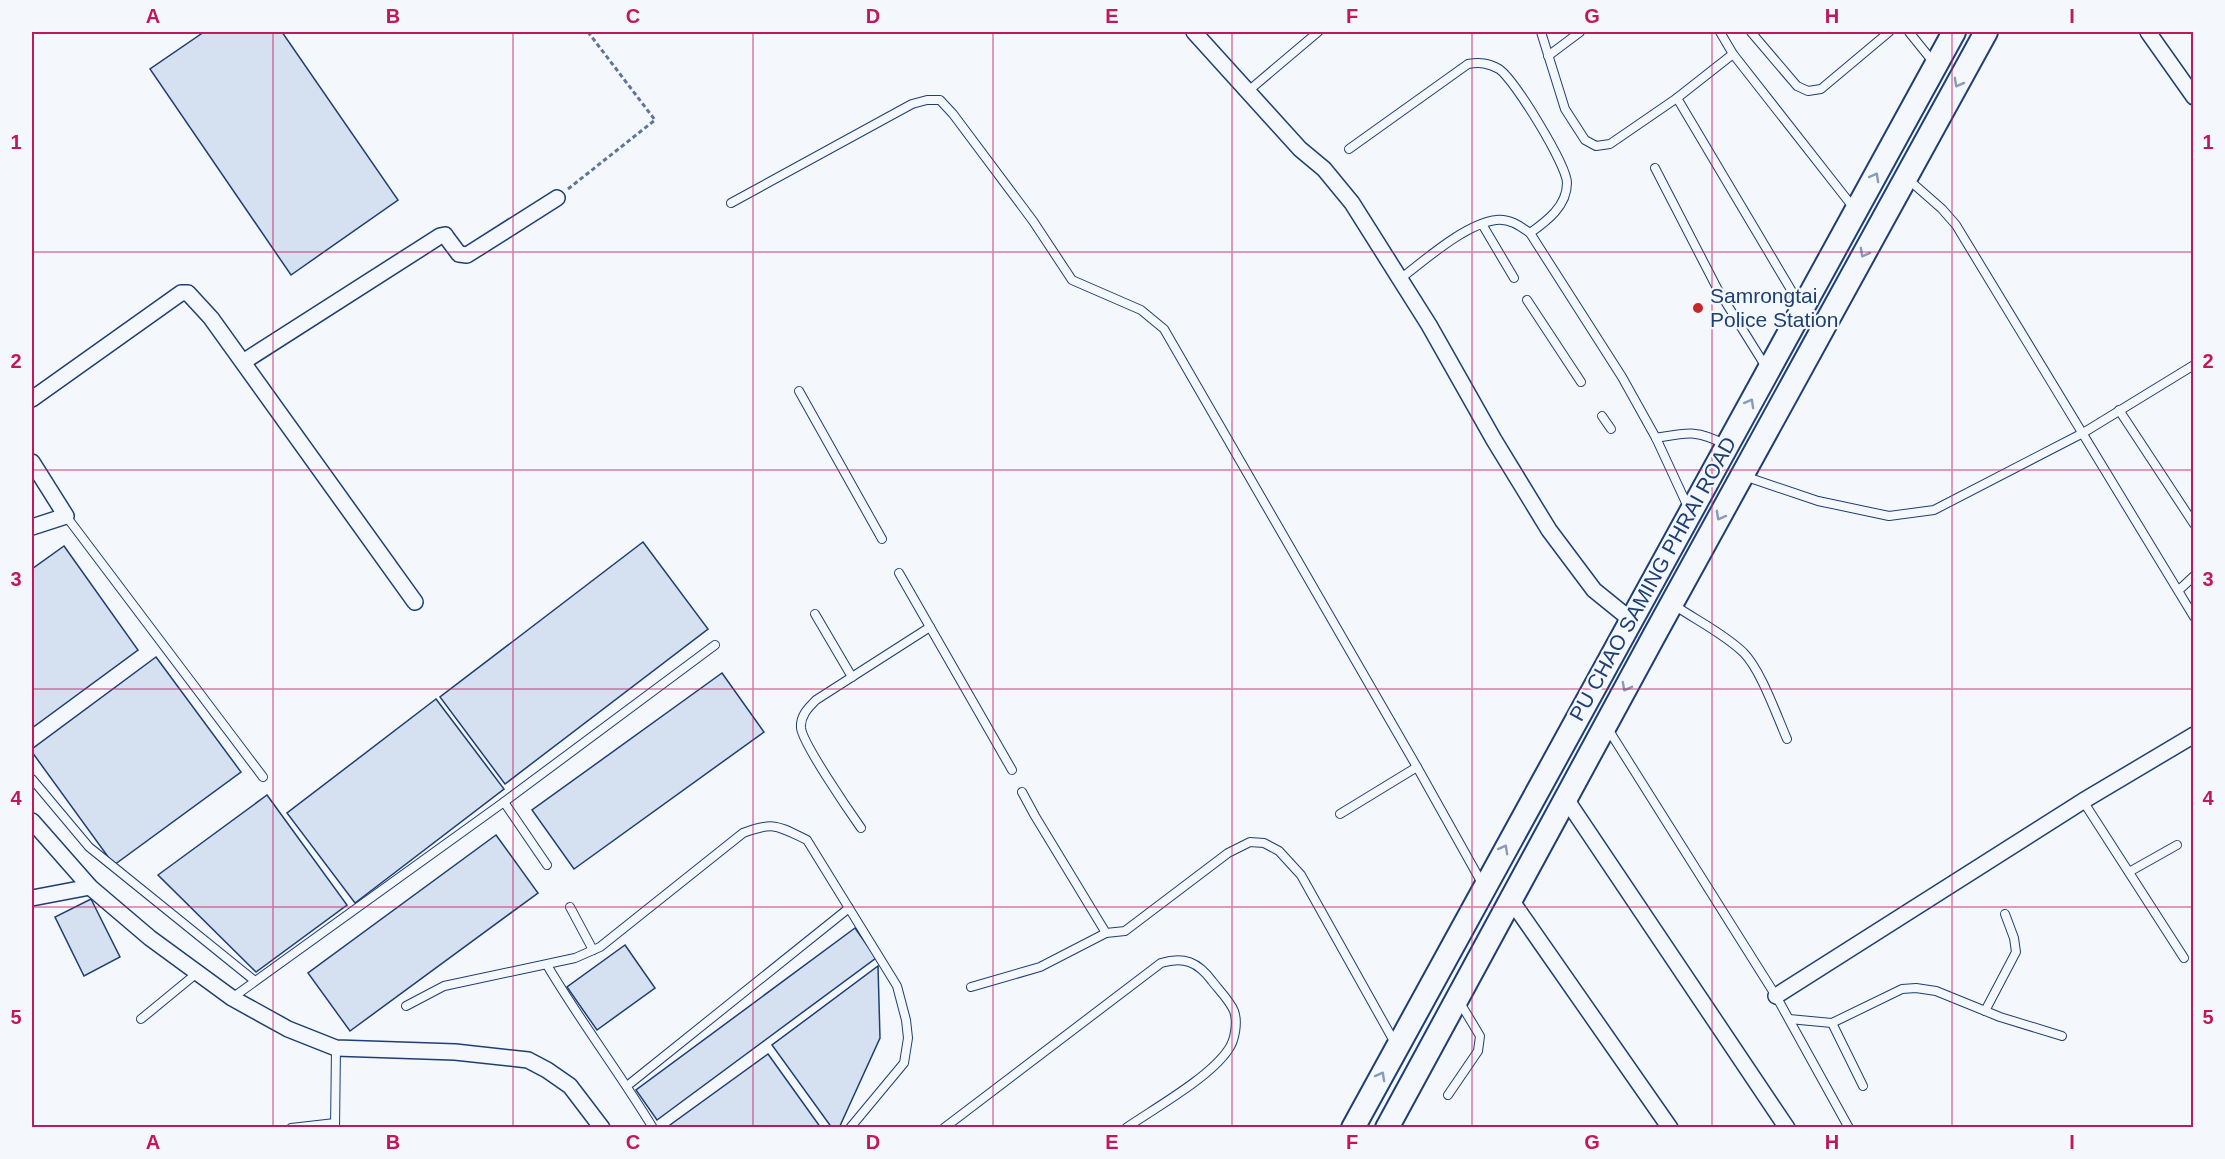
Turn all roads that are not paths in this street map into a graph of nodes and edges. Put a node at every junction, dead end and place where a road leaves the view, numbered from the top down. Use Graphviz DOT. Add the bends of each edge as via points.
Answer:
graph roads {
  1 [pos="1194,32"];
  2 [pos="1318,32"];
  3 [pos="1540,32"];
  4 [pos="1580,32"];
  5 [pos="1719,32"];
  6 [pos="1751,32"];
  7 [pos="1889,32"];
  8 [pos="1909,32"];
  9 [pos="1954,32"];
  10 [pos="1986,32"];
  11 [pos="2148,32"];
  12 [pos="1733,54"];
  13 [pos="1548,56"];
  14 [pos="1936,65"];
  15 [pos="1247,92"];
  16 [pos="2193,97"];
  17 [pos="1677,98"];
  18 [pos="1348,149"];
  19 [pos="1655,168"];
  20 [pos="1906,178"];
  21 [pos="557,198"];
  22 [pos="731,203"];
  23 [pos="1856,211"];
  24 [pos="1482,224"];
  25 [pos="1530,233"];
  26 [pos="1514,278"];
  27 [pos="1400,279"];
  28 [pos="1527,300"];
  29 [pos="1803,309"];
  30 [pos="243,362"];
  31 [pos="2193,365"];
  32 [pos="1770,367"];
  33 [pos="1796,376"];
  34 [pos="1581,382"];
  35 [pos="799,391"];
  36 [pos="32,399"];
  37 [pos="2120,410"];
  38 [pos="1602,416"];
  39 [pos="1611,429"];
  40 [pos="2083,433"];
  41 [pos="1656,438"];
  42 [pos="1726,446"];
  43 [pos="32,462"];
  44 [pos="1742,475"];
  45 [pos="1690,511"];
  46 [pos="66,516"];
  47 [pos="2193,524"];
  48 [pos="32,527"];
  49 [pos="882,539"];
  50 [pos="899,573"];
  51 [pos="2193,576"];
  52 [pos="2179,590"];
  53 [pos="416,602"];
  54 [pos="1672,604"];
  55 [pos="815,614"];
  56 [pos="2193,617"];
  57 [pos="1631,620"];
  58 [pos="930,627"];
  59 [pos="1655,634"];
  60 [pos="715,645"];
  61 [pos="852,677"];
  62 [pos="1606,725"];
  63 [pos="2193,735"];
  64 [pos="1787,739"];
  65 [pos="1418,768"];
  66 [pos="1012,770"];
  67 [pos="263,777"];
  68 [pos="32,779"];
  69 [pos="1022,792"];
  70 [pos="1566,799"];
  71 [pos="2083,801"];
  72 [pos="504,802"];
  73 [pos="1340,814"];
  74 [pos="32,820"];
  75 [pos="861,828"];
  76 [pos="2177,845"];
  77 [pos="547,865"];
  78 [pos="2129,872"];
  79 [pos="90,887"];
  80 [pos="1484,887"];
  81 [pos="32,898"];
  82 [pos="1511,900"];
  83 [pos="570,908"];
  84 [pos="849,909"];
  85 [pos="2005,914"];
  86 [pos="1106,933"];
  87 [pos="593,950"];
  88 [pos="2184,958"];
  89 [pos="548,965"];
  90 [pos="197,972"];
  91 [pos="255,981"];
  92 [pos="972,987"];
  93 [pos="1776,996"];
  94 [pos="232,998"];
  95 [pos="1458,999"];
  96 [pos="406,1006"];
  97 [pos="1985,1011"];
  98 [pos="141,1019"];
  99 [pos="1789,1019"];
  100 [pos="1832,1023"];
  101 [pos="2062,1036"];
  102 [pos="1397,1047"];
  103 [pos="336,1048"];
  104 [pos="627,1086"];
  105 [pos="1863,1086"];
  106 [pos="1448,1095"];
  107 [pos="335,1126"];
  108 [pos="291,1128"];
  109 [pos="603,1128"];
  110 [pos="652,1128"];
  111 [pos="850,1128"];
  112 [pos="944,1128"];
  113 [pos="1126,1128"];
  114 [pos="1353,1128"];
  115 [pos="1387,1128"];
  116 [pos="1670,1128"];
  117 [pos="1787,1128"];
  118 [pos="1849,1128"];
  1 -- 15 [label="street"];
  2 -- 15 [label="lane"];
  3 -- 13 [label="lane"];
  4 -- 13 [label="lane"];
  5 -- 12 [label="lane"];
  6 -- 7 [label="lane" via="1797,87 1808,91 1821,89"];
  8 -- 14 [label="lane"];
  9 -- 14 [label="main road, PU CHAO SAMING PHRAI ROAD"];
  10 -- 20 [label="main road, PU CHAO SAMING PHRAI ROAD, one-way"];
  11 -- 16 [label="street"];
  12 -- 17 [label="lane"];
  12 -- 23 [label="lane"];
  13 -- 17 [label="lane" via="1565,109 1585,140 1596,146 1610,144"];
  23 -- 14 [label="main road, PU CHAO SAMING PHRAI ROAD, one-way"];
  15 -- 27 [label="street" via="1324,169 1352,203"];
  17 -- 29 [label="lane"];
  18 -- 25 [label="lane" via="1468,64 1482,62 1511,80 1555,153 1567,182 1563,203"];
  19 -- 32 [label="lane" via="1718,290"];
  20 -- 33 [label="main road, PU CHAO SAMING PHRAI ROAD, one-way"];
  20 -- 40 [label="lane" via="1956,225"];
  21 -- 30 [label="street" via="467,255 459,254 442,235"];
  22 -- 65 [label="lane" via="912,104 940,100 1033,221 1072,279 1141,310 1164,329"];
  23 -- 29 [label="main road, PU CHAO SAMING PHRAI ROAD"];
  24 -- 25 [label="lane" via="1498,220 1517,223"];
  24 -- 26 [label="lane"];
  24 -- 27 [label="lane" via="1473,226"];
  25 -- 41 [label="lane"];
  27 -- 57 [label="street" via="1549,530 1594,590"];
  28 -- 34 [label="lane"];
  29 -- 32 [label="main road, PU CHAO SAMING PHRAI ROAD"];
  30 -- 36 [label="street" via="211,318 190,295 181,293"];
  30 -- 53 [label="street"];
  31 -- 37 [label="lane"];
  32 -- 33 [label="main road"];
  42 -- 32 [label="main road, PU CHAO SAMING PHRAI ROAD, one-way"];
  33 -- 44 [label="main road, PU CHAO SAMING PHRAI ROAD"];
  35 -- 49 [label="lane"];
  37 -- 40 [label="lane"];
  37 -- 47 [label="lane"];
  38 -- 39 [label="lane"];
  40 -- 44 [label="lane" via="1934,510 1889,516 1818,501"];
  40 -- 52 [label="lane"];
  41 -- 42 [label="lane" via="1687,433 1707,435"];
  41 -- 45 [label="lane"];
  42 -- 45 [label="main road, PU CHAO SAMING PHRAI ROAD"];
  43 -- 46 [label="street"];
  44 -- 54 [label="main road, PU CHAO SAMING PHRAI ROAD, one-way"];
  45 -- 57 [label="main road, PU CHAO SAMING PHRAI ROAD"];
  46 -- 48 [label="street"];
  46 -- 67 [label="lane"];
  50 -- 58 [label="lane"];
  51 -- 52 [label="lane"];
  52 -- 56 [label="lane"];
  54 -- 59 [label="main road, PU CHAO SAMING PHRAI ROAD"];
  54 -- 64 [label="lane" via="1744,653 1755,668"];
  55 -- 61 [label="lane"];
  57 -- 59 [label="main road"];
  80 -- 57 [label="main road, PU CHAO SAMING PHRAI ROAD, one-way"];
  58 -- 61 [label="lane"];
  58 -- 66 [label="lane"];
  59 -- 62 [label="main road, PU CHAO SAMING PHRAI ROAD, one-way"];
  60 -- 72 [label="lane"];
  61 -- 75 [label="lane" via="816,700 805,712 801,728"];
  62 -- 70 [label="main road, PU CHAO SAMING PHRAI ROAD"];
  62 -- 93 [label="lane"];
  63 -- 71 [label="street"];
  65 -- 73 [label="lane"];
  65 -- 80 [label="lane"];
  68 -- 91 [label="lane" via="89,847"];
  69 -- 86 [label="lane"];
  70 -- 82 [label="main road, PU CHAO SAMING PHRAI ROAD"];
  70 -- 117 [label="street"];
  71 -- 78 [label="lane"];
  71 -- 93 [label="street"];
  72 -- 77 [label="lane"];
  72 -- 91 [label="lane"];
  74 -- 79 [label="street"];
  76 -- 78 [label="lane"];
  78 -- 88 [label="lane"];
  79 -- 81 [label="street"];
  79 -- 90 [label="street"];
  80 -- 102 [label="main road, PU CHAO SAMING PHRAI ROAD"];
  82 -- 95 [label="main road, PU CHAO SAMING PHRAI ROAD"];
  82 -- 116 [label="street"];
  83 -- 87 [label="lane"];
  84 -- 87 [label="lane" via="807,840 782,828 764,825 743,833"];
  84 -- 104 [label="lane"];
  84 -- 111 [label="lane" via="897,986 908,1038 903,1063"];
  85 -- 97 [label="lane" via="2016,952"];
  86 -- 92 [label="lane" via="1041,967"];
  86 -- 102 [label="lane" via="1125,931 1228,853 1250,842 1264,843 1279,851 1301,875"];
  87 -- 89 [label="lane"];
  89 -- 96 [label="lane" via="444,987"];
  89 -- 104 [label="lane" via="573,1010"];
  90 -- 94 [label="street"];
  90 -- 98 [label="lane"];
  91 -- 94 [label="lane"];
  93 -- 99 [label="lane"];
  94 -- 103 [label="street" via="288,1029"];
  95 -- 106 [label="lane" via="1480,1036 1478,1051"];
  95 -- 115 [label="main road, PU CHAO SAMING PHRAI ROAD"];
  97 -- 100 [label="lane" via="1936,991 1902,989"];
  97 -- 101 [label="lane"];
  99 -- 100 [label="lane"];
  99 -- 118 [label="lane"];
  100 -- 105 [label="lane"];
  114 -- 102 [label="main road, PU CHAO SAMING PHRAI ROAD, one-way"];
  103 -- 107 [label="lane"];
  103 -- 109 [label="street" via="455,1052 528,1060 570,1086"];
  104 -- 110 [label="lane"];
  107 -- 108 [label="lane"];
  112 -- 113 [label="lane" via="1161,963 1175,958 1192,962 1205,972 1234,1011 1236,1031 1229,1049 1209,1071"];
}
